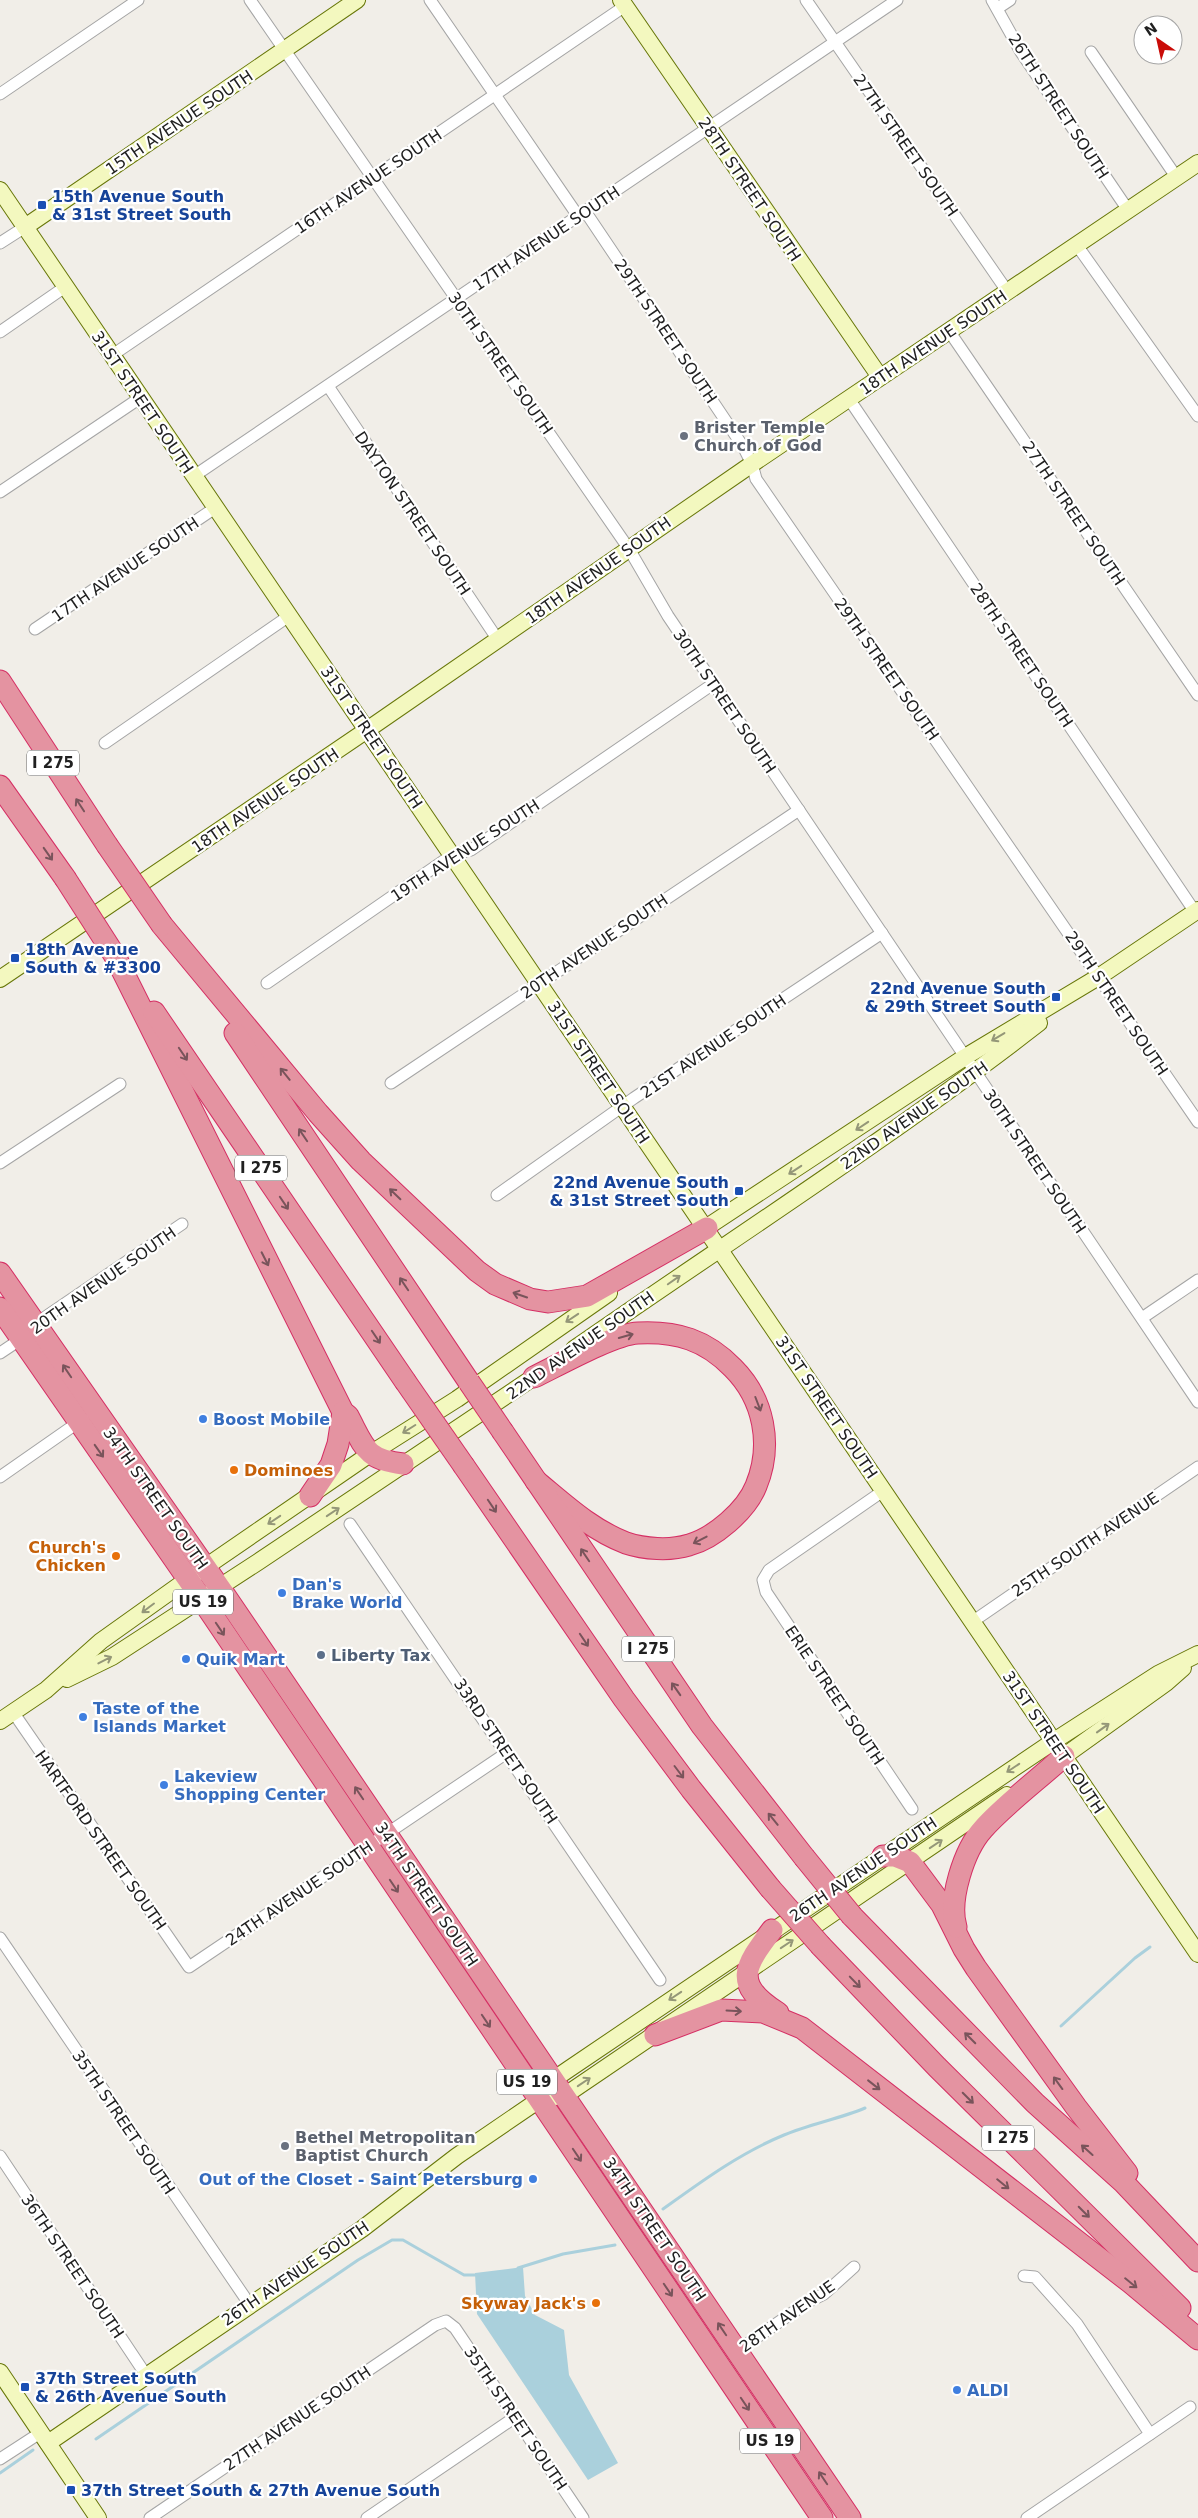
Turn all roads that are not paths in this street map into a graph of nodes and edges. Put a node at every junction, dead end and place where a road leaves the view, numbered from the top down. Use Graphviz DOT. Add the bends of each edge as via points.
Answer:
graph roads {
  1 [pos="138,0"];
  2 [pos="250,0"];
  3 [pos="357,0"];
  4 [pos="430,0"];
  5 [pos="806,0"];
  6 [pos="897,0"];
  7 [pos="1010,0"];
  8 [pos="623,3"];
  9 [pos="995,4"];
  10 [pos="835,42"];
  11 [pos="284,49"];
  12 [pos="1091,52"];
  13 [pos="0,94"];
  14 [pos="495,95"];
  15 [pos="709,128"];
  16 [pos="1198,163"];
  17 [pos="373,178"];
  18 [pos="1177,178"];
  19 [pos="0,190"];
  20 [pos="1128,210"];
  21 [pos="581,214"];
  22 [pos="25,227"];
  23 [pos="0,243"];
  24 [pos="1076,244"];
  25 [pos="65,287"];
  26 [pos="1007,291"];
  27 [pos="456,299"];
  28 [pos="949,331"];
  29 [pos="0,332"];
  30 [pos="111,356"];
  31 [pos="880,378"];
  32 [pos="328,386"];
  33 [pos="140,398"];
  34 [pos="849,399"];
  35 [pos="1198,416"];
  36 [pos="752,464"];
  37 [pos="194,476"];
  38 [pos="0,492"];
  39 [pos="215,508"];
  40 [pos="629,549"];
  41 [pos="289,616"];
  42 [pos="35,630"];
  43 [pos="498,640"];
  44 [pos="0,681"];
  45 [pos="713,684"];
  46 [pos="1198,695"];
  47 [pos="367,730"];
  48 [pos="105,743"];
  49 [pos="0,786"];
  50 [pos="798,810"];
  51 [pos="452,855"];
  52 [pos="1197,911"];
  53 [pos="162,925"];
  54 [pos="882,934"];
  55 [pos="115,956"];
  56 [pos="1100,976"];
  57 [pos="0,979"];
  58 [pos="538,982"];
  59 [pos="267,983"];
  60 [pos="965,1057"];
  61 [pos="975,1072"];
  62 [pos="391,1083"];
  63 [pos="120,1084"];
  64 [pos="622,1106"];
  65 [pos="1198,1122"];
  66 [pos="0,1163"];
  67 [pos="497,1195"];
  68 [pos="182,1224"];
  69 [pos="706,1228"];
  70 [pos="720,1248"];
  71 [pos="0,1273"];
  72 [pos="1198,1280"];
  73 [pos="0,1308"];
  74 [pos="1142,1318"];
  75 [pos="28,1331"];
  76 [pos="0,1353"];
  77 [pos="534,1377"];
  78 [pos="1198,1402"];
  79 [pos="343,1412"];
  80 [pos="87,1417"];
  81 [pos="370,1454"];
  82 [pos="404,1464"];
  83 [pos="1198,1467"];
  84 [pos="0,1477"];
  85 [pos="536,1481"];
  86 [pos="883,1491"];
  87 [pos="310,1496"];
  88 [pos="350,1524"];
  89 [pos="205,1567"];
  90 [pos="188,1579"];
  91 [pos="219,1587"];
  92 [pos="200,1599"];
  93 [pos="972,1622"];
  94 [pos="1198,1654"];
  95 [pos="46,1690"];
  96 [pos="7,1717"];
  97 [pos="1059,1749"];
  98 [pos="508,1752"];
  99 [pos="912,1809"];
  100 [pos="386,1834"];
  101 [pos="367,1846"];
  102 [pos="883,1856"];
  103 [pos="910,1862"];
  104 [pos="772,1930"];
  105 [pos="0,1938"];
  106 [pos="964,1949"];
  107 [pos="1198,1954"];
  108 [pos="189,1967"];
  109 [pos="746,1972"];
  110 [pos="660,1980"];
  111 [pos="802,2028"];
  112 [pos="655,2035"];
  113 [pos="558,2088"];
  114 [pos="539,2100"];
  115 [pos="0,2156"];
  116 [pos="1171,2234"];
  117 [pos="1198,2261"];
  118 [pos="854,2267"];
  119 [pos="1024,2276"];
  120 [pos="250,2304"];
  121 [pos="446,2321"];
  122 [pos="1198,2326"];
  123 [pos="1198,2339"];
  124 [pos="737,2351"];
  125 [pos="718,2364"];
  126 [pos="0,2372"];
  127 [pos="146,2375"];
  128 [pos="1190,2407"];
  129 [pos="514,2418"];
  130 [pos="1150,2434"];
  131 [pos="44,2438"];
  132 [pos="0,2460"];
  133 [pos="98,2518"];
  134 [pos="150,2518"];
  135 [pos="367,2518"];
  136 [pos="583,2518"];
  137 [pos="822,2518"];
  138 [pos="850,2518"];
  139 [pos="1027,2518"];
  1 -- 13 [label="street"];
  2 -- 11 [label="street, 30TH STREET SOUTH"];
  3 -- 11 [label="street, 15TH AVENUE SOUTH"];
  4 -- 14 [label="street, 29TH STREET SOUTH"];
  5 -- 10 [label="street, 27TH STREET SOUTH"];
  6 -- 10 [label="street, 17TH AVENUE SOUTH"];
  7 -- 9 [label="street"];
  8 -- 14 [label="street, 16TH AVENUE SOUTH"];
  8 -- 15 [label="street, 28TH STREET SOUTH"];
  9 -- 20 [label="street, 26TH STREET SOUTH" via="1021,52"];
  10 -- 15 [label="street, 17TH AVENUE SOUTH"];
  10 -- 26 [label="street, 27TH STREET SOUTH"];
  11 -- 17 [label="street, 30TH STREET SOUTH"];
  11 -- 22 [label="street, 15TH AVENUE SOUTH"];
  12 -- 18 [label="street"];
  14 -- 17 [label="street, 16TH AVENUE SOUTH"];
  14 -- 21 [label="street, 29TH STREET SOUTH"];
  15 -- 21 [label="street, 17TH AVENUE SOUTH"];
  15 -- 31 [label="street, 28TH STREET SOUTH"];
  16 -- 18 [label="street, 18TH AVENUE SOUTH"];
  17 -- 27 [label="street, 30TH STREET SOUTH"];
  17 -- 30 [label="street, 16TH AVENUE SOUTH"];
  18 -- 20 [label="street, 18TH AVENUE SOUTH"];
  19 -- 22 [label="street, 31ST STREET SOUTH"];
  20 -- 24 [label="street, 18TH AVENUE SOUTH"];
  21 -- 27 [label="street, 17TH AVENUE SOUTH"];
  21 -- 36 [label="street, 29TH STREET SOUTH"];
  22 -- 23 [label="street, 15TH AVENUE SOUTH"];
  22 -- 25 [label="street, 31ST STREET SOUTH"];
  24 -- 26 [label="street, 18TH AVENUE SOUTH"];
  24 -- 35 [label="street"];
  25 -- 29 [label="street"];
  25 -- 30 [label="street, 31ST STREET SOUTH"];
  26 -- 28 [label="street, 18TH AVENUE SOUTH"];
  27 -- 32 [label="street, 17TH AVENUE SOUTH"];
  27 -- 40 [label="street, 30TH STREET SOUTH"];
  28 -- 31 [label="street, 18TH AVENUE SOUTH"];
  28 -- 46 [label="street, 27TH STREET SOUTH"];
  30 -- 33 [label="street, 31ST STREET SOUTH"];
  31 -- 34 [label="street, 18TH AVENUE SOUTH"];
  32 -- 37 [label="street, 17TH AVENUE SOUTH"];
  32 -- 43 [label="street, DAYTON STREET SOUTH"];
  33 -- 37 [label="street, 31ST STREET SOUTH"];
  33 -- 38 [label="street"];
  34 -- 36 [label="street, 18TH AVENUE SOUTH"];
  34 -- 52 [label="street, 28TH STREET SOUTH"];
  36 -- 40 [label="street, 18TH AVENUE SOUTH"];
  36 -- 56 [label="street, 29TH STREET SOUTH" via="756,479"];
  37 -- 39 [label="street, 31ST STREET SOUTH"];
  39 -- 41 [label="street, 31ST STREET SOUTH"];
  39 -- 42 [label="street, 17TH AVENUE SOUTH"];
  40 -- 43 [label="street, 18TH AVENUE SOUTH"];
  40 -- 45 [label="street, 30TH STREET SOUTH"];
  41 -- 47 [label="street, 31ST STREET SOUTH"];
  41 -- 48 [label="street"];
  43 -- 47 [label="street, 18TH AVENUE SOUTH"];
  53 -- 44 [label="highway, I 275, one-way, bridge"];
  45 -- 50 [label="street, 30TH STREET SOUTH"];
  45 -- 51 [label="street, 19TH AVENUE SOUTH" via="471,850"];
  47 -- 51 [label="street, 31ST STREET SOUTH"];
  47 -- 57 [label="street, 18TH AVENUE SOUTH"];
  49 -- 55 [label="highway, I 275, one-way, bridge"];
  50 -- 54 [label="street, 30TH STREET SOUTH"];
  50 -- 58 [label="street, 20TH AVENUE SOUTH"];
  51 -- 58 [label="street, 31ST STREET SOUTH"];
  51 -- 59 [label="street, 19TH AVENUE SOUTH"];
  52 -- 56 [label="street, 22ND AVENUE SOUTH"];
  69 -- 53 [label="highway, one-way" via="587,1296 548,1302 514,1294 495,1284 477,1271 355,1154 294,1086"];
  85 -- 53 [label="highway, I 275, one-way, bridge"];
  54 -- 60 [label="street, 30TH STREET SOUTH"];
  54 -- 64 [label="street, 21ST AVENUE SOUTH"];
  55 -- 79 [label="highway, one-way"];
  55 -- 122 [label="highway, I 275, one-way, bridge" via="624,1699 691,1789 821,1946 937,2067"];
  56 -- 60 [label="street, 22ND AVENUE SOUTH, one-way"];
  56 -- 61 [label="street, 22ND AVENUE SOUTH"];
  56 -- 65 [label="street, 29TH STREET SOUTH"];
  58 -- 62 [label="street, 20TH AVENUE SOUTH"];
  58 -- 64 [label="street, 31ST STREET SOUTH"];
  60 -- 61 [label="street, 30TH STREET SOUTH"];
  60 -- 69 [label="street, 22ND AVENUE SOUTH, one-way"];
  61 -- 70 [label="street, 22ND AVENUE SOUTH"];
  61 -- 74 [label="street, 30TH STREET SOUTH"];
  63 -- 66 [label="street"];
  64 -- 67 [label="street, 21ST AVENUE SOUTH"];
  64 -- 69 [label="street, 31ST STREET SOUTH"];
  68 -- 75 [label="street, 20TH AVENUE SOUTH"];
  69 -- 70 [label="street, 31ST STREET SOUTH"];
  69 -- 81 [label="street, 22ND AVENUE SOUTH, one-way" via="457,1399"];
  77 -- 70 [label="street, 22ND AVENUE SOUTH, one-way"];
  70 -- 86 [label="street, 31ST STREET SOUTH"];
  71 -- 75 [label="highway, 34TH STREET SOUTH / US 19"];
  72 -- 74 [label="street"];
  73 -- 75 [label="highway, 34TH STREET SOUTH / US 19"];
  74 -- 78 [label="street, 30TH STREET SOUTH"];
  75 -- 76 [label="street, 20TH AVENUE SOUTH"];
  75 -- 80 [label="highway, 34TH STREET SOUTH / US 19"];
  77 -- 82 [label="street, 22ND AVENUE SOUTH"];
  77 -- 85 [label="highway, one-way" via="636,1333 679,1336 718,1352 740,1374 753,1393 764,1429 756,1488 727,1522 690,1545 651,1548 626,1543 586,1523"];
  79 -- 81 [label="highway"];
  79 -- 87 [label="highway" via="331,1465"];
  80 -- 84 [label="street"];
  80 -- 89 [label="highway, 34TH STREET SOUTH / US 19"];
  80 -- 90 [label="highway, 34TH STREET SOUTH / US 19, one-way"];
  81 -- 82 [label="highway" via="386,1462"];
  81 -- 87 [label="street, 22ND AVENUE SOUTH"];
  91 -- 82 [label="street, 22ND AVENUE SOUTH, one-way"];
  83 -- 93 [label="street, 25TH SOUTH AVENUE"];
  116 -- 85 [label="highway, I 275, one-way, bridge" via="1124,2183 1035,2103 852,1916 702,1726"];
  86 -- 93 [label="street, 31ST STREET SOUTH"];
  86 -- 99 [label="street, ERIE STREET SOUTH" via="769,1570 763,1580 766,1592"];
  87 -- 89 [label="street, 22ND AVENUE SOUTH, one-way"];
  88 -- 98 [label="street, 33RD STREET SOUTH"];
  89 -- 90 [label="street, 22ND AVENUE SOUTH"];
  89 -- 91 [label="highway, 34TH STREET SOUTH / US 19"];
  90 -- 92 [label="highway, 34TH STREET SOUTH / US 19"];
  90 -- 95 [label="street, 22ND AVENUE SOUTH, one-way" via="101,1642"];
  91 -- 92 [label="street, 22ND AVENUE SOUTH"];
  100 -- 91 [label="highway, 34TH STREET SOUTH / US 19, one-way"];
  95 -- 92 [label="street, 22ND AVENUE SOUTH, one-way" via="112,1657"];
  92 -- 101 [label="highway, 34TH STREET SOUTH / US 19, one-way"];
  93 -- 97 [label="street, 31ST STREET SOUTH"];
  94 -- 97 [label="street, 26TH AVENUE SOUTH" via="1166,1683"];
  95 -- 96 [label="street, 22ND AVENUE SOUTH"];
  96 -- 108 [label="street, HARTFORD STREET SOUTH"];
  97 -- 102 [label="street, 26TH AVENUE SOUTH, one-way"];
  103 -- 97 [label="street, 26TH AVENUE SOUTH, one-way"];
  97 -- 106 [label="highway" via="982,1830 968,1854 955,1898 955,1924"];
  97 -- 107 [label="street, 31ST STREET SOUTH"];
  98 -- 100 [label="street, 24TH AVENUE SOUTH"];
  98 -- 110 [label="street, 33RD STREET SOUTH"];
  100 -- 101 [label="street, 24TH AVENUE SOUTH"];
  100 -- 113 [label="highway, 34TH STREET SOUTH / US 19"];
  101 -- 108 [label="street, 24TH AVENUE SOUTH"];
  101 -- 114 [label="highway, 34TH STREET SOUTH / US 19, one-way"];
  102 -- 103 [label="highway" via="895,1856"];
  102 -- 104 [label="street, 26TH AVENUE SOUTH"];
  103 -- 106 [label="highway" via="942,1905"];
  109 -- 103 [label="street, 26TH AVENUE SOUTH, one-way"];
  104 -- 109 [label="highway"];
  104 -- 113 [label="street, 26TH AVENUE SOUTH, one-way"];
  105 -- 120 [label="street, 35TH STREET SOUTH"];
  116 -- 106 [label="highway, one-way"];
  109 -- 111 [label="highway" via="749,1987 760,2002"];
  109 -- 112 [label="street, 26TH AVENUE SOUTH"];
  112 -- 111 [label="highway, one-way" via="721,2010 763,2012"];
  111 -- 123 [label="highway, one-way" via="1131,2283"];
  113 -- 112 [label="street, 26TH AVENUE SOUTH, one-way"];
  113 -- 114 [label="street, 26TH AVENUE SOUTH"];
  124 -- 113 [label="highway, 34TH STREET SOUTH / US 19, one-way"];
  114 -- 120 [label="street, 26TH AVENUE SOUTH" via="457,2156 362,2229"];
  114 -- 125 [label="highway, 34TH STREET SOUTH / US 19, one-way"];
  115 -- 127 [label="street, 36TH STREET SOUTH"];
  116 -- 117 [label="highway, I 275"];
  118 -- 124 [label="street, 28TH AVENUE" via="824,2294"];
  119 -- 130 [label="street" via="1035,2277 1077,2324"];
  120 -- 127 [label="street, 26TH AVENUE SOUTH"];
  121 -- 129 [label="street, 35TH STREET SOUTH" via="455,2328"];
  121 -- 134 [label="street, 27TH AVENUE SOUTH" via="435,2324"];
  124 -- 125 [label="street, 28TH AVENUE"];
  138 -- 124 [label="highway, 34TH STREET SOUTH / US 19, one-way"];
  125 -- 137 [label="highway, 34TH STREET SOUTH / US 19, one-way"];
  126 -- 131 [label="street"];
  127 -- 131 [label="street, 26TH AVENUE SOUTH"];
  128 -- 130 [label="street"];
  129 -- 135 [label="street"];
  129 -- 136 [label="street, 35TH STREET SOUTH"];
  130 -- 139 [label="street"];
  131 -- 132 [label="street, 26TH AVENUE SOUTH"];
  131 -- 133 [label="street"];
}
